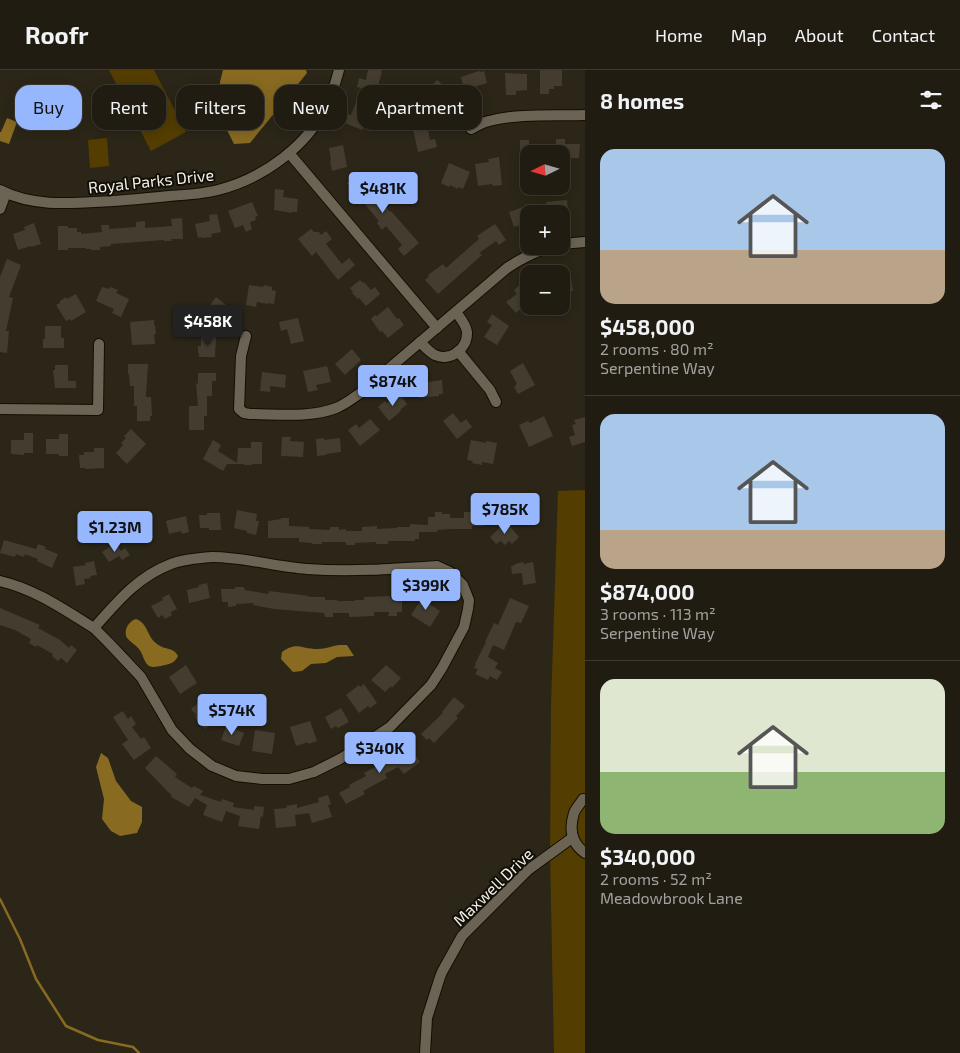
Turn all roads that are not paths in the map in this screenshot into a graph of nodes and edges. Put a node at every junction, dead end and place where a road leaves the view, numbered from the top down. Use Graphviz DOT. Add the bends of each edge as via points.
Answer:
graph roads {
  1 [pos="339,70"];
  2 [pos="585,115"];
  3 [pos="482,124"];
  4 [pos="289,153"];
  5 [pos="3,192"];
  6 [pos="0,209"];
  7 [pos="585,242"];
  8 [pos="570,243"];
  9 [pos="527,255"];
  10 [pos="456,312"];
  11 [pos="437,328"];
  12 [pos="246,336"];
  13 [pos="420,342"];
  14 [pos="99,344"];
  15 [pos="458,352"];
  16 [pos="496,402"];
  17 [pos="0,409"];
  18 [pos="0,581"];
  19 [pos="94,628"];
  20 [pos="585,799"];
  21 [pos="572,838"];
  22 [pos="585,853"];
  23 [pos="425,1053"];
  1 -- 4 [label="street, Royal Parks Drive" via="321,115"];
  2 -- 3 [label="street" via="503,118"];
  4 -- 5 [label="street, Royal Parks Drive" via="247,180 196,194 76,203 37,201"];
  4 -- 11 [label="street"];
  5 -- 6 [label="street"];
  7 -- 8 [label="street"];
  9 -- 10 [label="street"];
  10 -- 11 [label="street"];
  10 -- 15 [label="street" via="467,332 464,346"];
  11 -- 13 [label="street"];
  12 -- 13 [label="street" via="241,356 239,409 250,414 311,414 336,408 359,394"];
  13 -- 15 [label="street" via="440,357"];
  14 -- 17 [label="street" via="98,410"];
  15 -- 16 [label="street"];
  18 -- 19 [label="street" via="49,599"];
  19 -- 19 [label="street" via="140,677 172,730 197,755 212,766 236,776 289,779 314,772 340,759 390,727 431,685 442,668 464,627 469,600 463,585 450,572 437,566 340,571 213,557 179,562 142,579"];
  20 -- 21 [label="street" via="574,812"];
  21 -- 22 [label="street"];
  21 -- 23 [label="street, Maxwell Drive" via="528,870 462,936 437,985 427,1018"];
}
